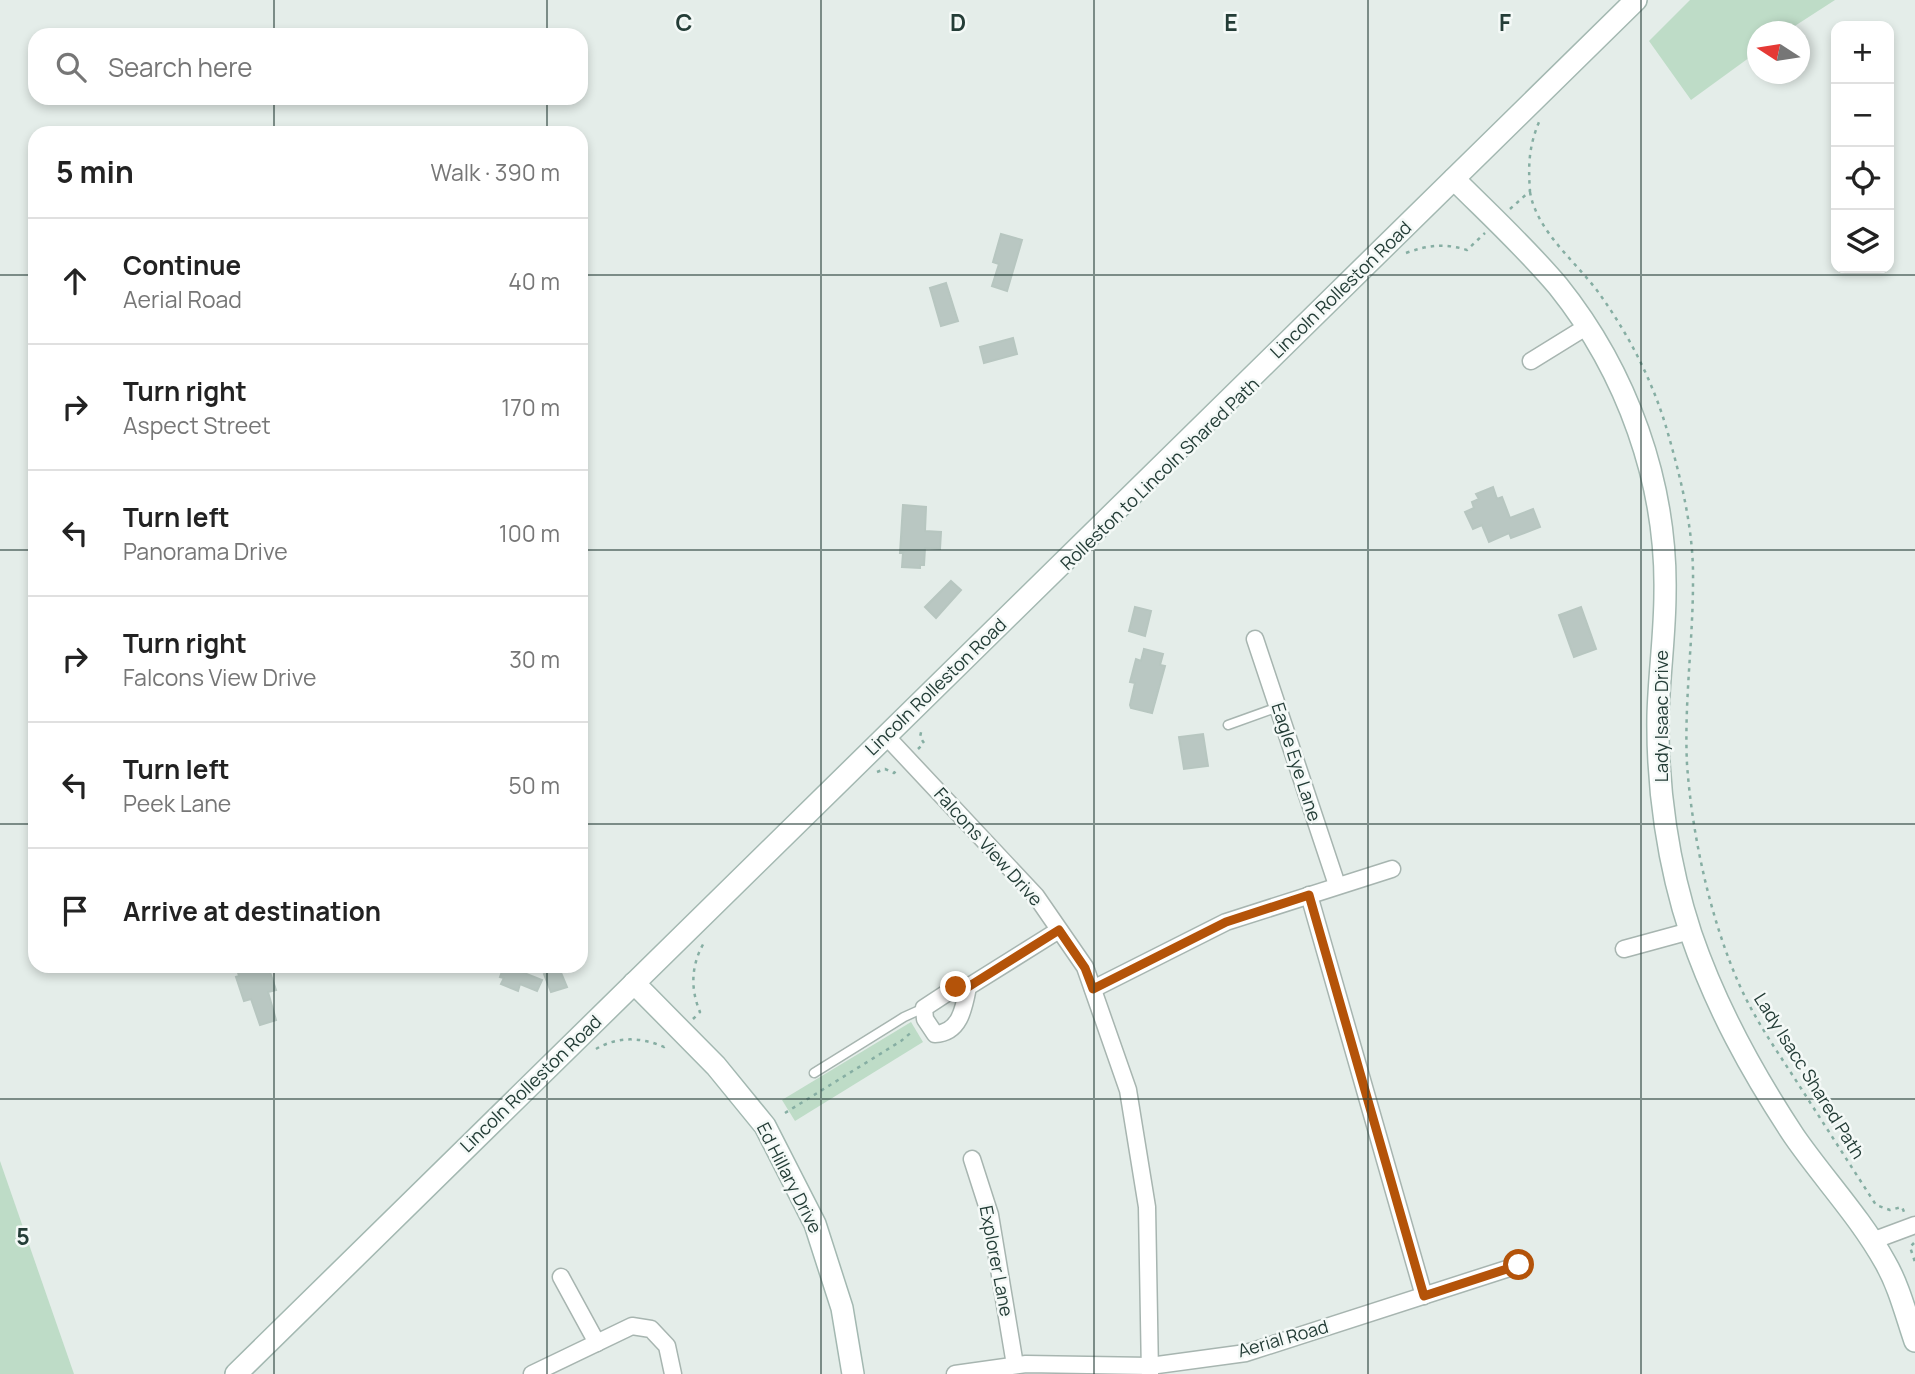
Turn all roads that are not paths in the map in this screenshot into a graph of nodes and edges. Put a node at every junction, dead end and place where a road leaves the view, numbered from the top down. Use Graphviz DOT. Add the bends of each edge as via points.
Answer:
graph roads {
  1 [pos="1636,0"];
  2 [pos="1454,179"];
  3 [pos="1586,327"];
  4 [pos="1531,361"];
  5 [pos="1255,639"];
  6 [pos="1278,706"];
  7 [pos="1228,725"];
  8 [pos="887,736"];
  9 [pos="1392,869"];
  10 [pos="1337,885"];
  11 [pos="1309,895"];
  12 [pos="1059,930"];
  13 [pos="1690,931"];
  14 [pos="1624,949"];
  15 [pos="634,983"];
  16 [pos="968,987"];
  17 [pos="1093,989"];
  18 [pos="925,1014"];
  19 [pos="814,1073"];
  20 [pos="972,1159"];
  21 [pos="1913,1226"];
  22 [pos="1872,1241"];
  23 [pos="1519,1265"];
  24 [pos="561,1277"];
  25 [pos="1424,1296"];
  26 [pos="1915,1341"];
  27 [pos="597,1343"];
  28 [pos="1015,1365"];
  29 [pos="1046,1369"];
  30 [pos="1150,1370"];
  31 [pos="236,1374"];
  32 [pos="532,1374"];
  33 [pos="673,1374"];
  34 [pos="853,1374"];
  35 [pos="955,1374"];
  1 -- 2 [label="main road, Lincoln Rolleston Road"];
  2 -- 3 [label="main road, Lady Isaac Drive" via="1534,259"];
  2 -- 8 [label="main road, Lincoln Rolleston Road"];
  3 -- 4 [label="street"];
  3 -- 13 [label="main road, Lady Isaac Drive" via="1614,372 1637,427 1663,532 1658,755 1663,807"];
  5 -- 6 [label="street, Eagle Eye Lane"];
  6 -- 7 [label="lane"];
  6 -- 10 [label="street, Eagle Eye Lane"];
  8 -- 12 [label="street, Falcons View Drive" via="1035,896"];
  8 -- 15 [label="main road, Lincoln Rolleston Road"];
  9 -- 10 [label="street"];
  10 -- 11 [label="street"];
  11 -- 17 [label="street" via="1226,922"];
  11 -- 25 [label="street"];
  12 -- 16 [label="street"];
  12 -- 17 [label="street, Falcons View Drive" via="1085,968"];
  13 -- 14 [label="street"];
  13 -- 22 [label="main road, Lady Isaac Drive" via="1732,1034 1794,1136"];
  15 -- 31 [label="main road, Lincoln Rolleston Road"];
  15 -- 34 [label="main road, Ed Hillary Drive" via="716,1066 765,1126 815,1224 842,1308"];
  16 -- 18 [label="street" via="956,987"];
  16 -- 18 [label="street" via="959,1022 944,1034 935,1034"];
  17 -- 30 [label="street, Falcons View Drive" via="1128,1090 1147,1207"];
  18 -- 19 [label="lane" via="904,1017"];
  20 -- 28 [label="street, Explorer Lane" via="990,1215"];
  21 -- 22 [label="street"];
  22 -- 26 [label="main road, Lady Isaac Drive" via="1887,1264"];
  23 -- 25 [label="street, Aerial Road"];
  24 -- 27 [label="street"];
  25 -- 30 [label="street, Aerial Road" via="1246,1353"];
  27 -- 32 [label="street"];
  27 -- 33 [label="street" via="632,1326 651,1329 667,1346"];
  28 -- 29 [label="street, Aerial Road"];
  28 -- 35 [label="street, Aerial Road"];
  29 -- 30 [label="street, Aerial Road"];
}
